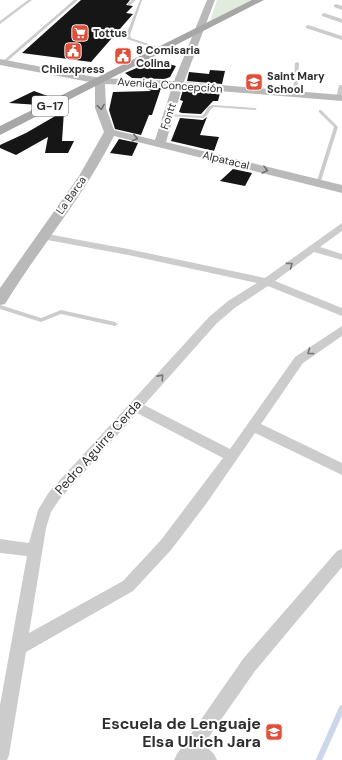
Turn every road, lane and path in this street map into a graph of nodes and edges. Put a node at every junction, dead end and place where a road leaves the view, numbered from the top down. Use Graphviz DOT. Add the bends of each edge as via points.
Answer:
graph roads {
  1 [pos="30,0"];
  2 [pos="76,0"];
  3 [pos="134,0"];
  4 [pos="140,0"];
  5 [pos="211,0"];
  6 [pos="259,0"];
  7 [pos="130,4"];
  8 [pos="324,15"];
  9 [pos="342,21"];
  10 [pos="0,23"];
  11 [pos="308,28"];
  12 [pos="198,32"];
  13 [pos="342,38"];
  14 [pos="162,50"];
  15 [pos="2,63"];
  16 [pos="297,63"];
  17 [pos="100,81"];
  18 [pos="179,84"];
  19 [pos="342,87"];
  20 [pos="295,94"];
  21 [pos="341,98"];
  22 [pos="255,109"];
  23 [pos="320,112"];
  24 [pos="168,114"];
  25 [pos="0,131"];
  26 [pos="110,132"];
  27 [pos="160,143"];
  28 [pos="318,184"];
  29 [pos="342,190"];
  30 [pos="342,226"];
  31 [pos="42,236"];
  32 [pos="313,248"];
  33 [pos="342,256"];
  34 [pos="267,282"];
  35 [pos="0,300"];
  36 [pos="0,307"];
  37 [pos="342,312"];
  38 [pos="115,324"];
  39 [pos="342,330"];
  40 [pos="135,406"];
  41 [pos="253,426"];
  42 [pos="232,456"];
  43 [pos="342,468"];
  44 [pos="0,546"];
  45 [pos="35,550"];
  46 [pos="342,556"];
  47 [pos="19,647"];
  48 [pos="188,753"];
  49 [pos="0,755"];
  50 [pos="208,760"];
  1 -- 10 [label="lane"];
  2 -- 15 [label="lane"];
  3 -- 7 [label="lane"];
  4 -- 14 [label="lane" via="129,38"];
  5 -- 12 [label="main road, Fontt"];
  6 -- 12 [label="main road, G-17"];
  8 -- 9 [label="street"];
  11 -- 13 [label="street"];
  12 -- 14 [label="main road, G-17"];
  12 -- 18 [label="main road, Fontt"];
  14 -- 17 [label="main road, G-17"];
  15 -- 17 [label="main road, Avenida Concepción"];
  16 -- 20 [label="lane"];
  17 -- 18 [label="main road, Avenida Concepción"];
  17 -- 25 [label="main road, G-17"];
  17 -- 26 [label="main road, one-way" via="98,88 104,123"];
  18 -- 20 [label="main road, Avenida Concepción"];
  18 -- 24 [label="main road, Fontt"];
  19 -- 21 [label="street"];
  20 -- 21 [label="main road, Avenida Concepción"];
  22 -- 24 [label="lane" via="213,106 203,117"];
  23 -- 28 [label="lane" via="336,127"];
  24 -- 27 [label="main road, Fontt"];
  26 -- 27 [label="main road, Alpatacal, one-way"];
  26 -- 31 [label="main road, La Barca" via="85,175"];
  27 -- 28 [label="main road, Alpatacal, one-way"];
  28 -- 29 [label="main road, Alpatacal"];
  30 -- 32 [label="street, Pedro Aguirre Cerda"];
  31 -- 34 [label="street"];
  31 -- 35 [label="main road, La Barca"];
  32 -- 33 [label="street"];
  34 -- 32 [label="street, Pedro Aguirre Cerda, one-way"];
  34 -- 37 [label="street"];
  40 -- 34 [label="street, Pedro Aguirre Cerda, one-way" via="213,320 232,304"];
  36 -- 38 [label="lane" via="41,320 61,312"];
  39 -- 41 [label="street, one-way" via="299,360"];
  40 -- 42 [label="street"];
  40 -- 45 [label="street, Pedro Aguirre Cerda" via="54,496 45,510"];
  41 -- 42 [label="street"];
  41 -- 43 [label="street"];
  42 -- 47 [label="street" via="166,545 128,586"];
  44 -- 45 [label="street"];
  45 -- 47 [label="street, Pedro Aguirre Cerda"];
  46 -- 48 [label="street" via="249,665"];
  47 -- 49 [label="street, Pedro Aguirre Cerda"];
  48 -- 50 [label="street"];
}
